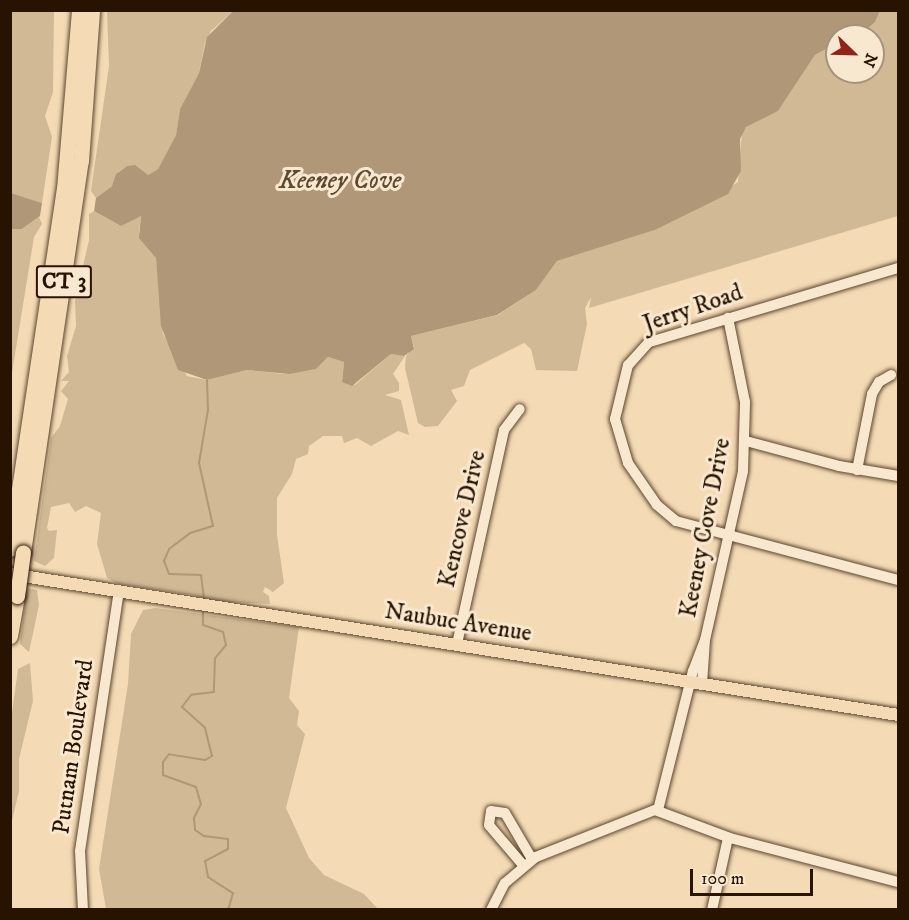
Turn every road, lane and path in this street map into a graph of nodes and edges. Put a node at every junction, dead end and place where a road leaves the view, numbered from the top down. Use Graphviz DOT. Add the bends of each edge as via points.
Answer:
graph roads {
  1 [pos="79,10"];
  2 [pos="92,10"];
  3 [pos="898,268"];
  4 [pos="728,318"];
  5 [pos="891,375"];
  6 [pos="520,409"];
  7 [pos="746,441"];
  8 [pos="857,470"];
  9 [pos="898,476"];
  10 [pos="729,538"];
  11 [pos="17,551"];
  12 [pos="10,574"];
  13 [pos="898,580"];
  14 [pos="119,591"];
  15 [pos="10,636"];
  16 [pos="457,644"];
  17 [pos="696,683"];
  18 [pos="898,715"];
  19 [pos="658,810"];
  20 [pos="728,838"];
  21 [pos="527,862"];
  22 [pos="898,882"];
  23 [pos="83,909"];
  24 [pos="491,909"];
  25 [pos="712,909"];
  1 -- 11 [label="highway, CT 3" via="64,189"];
  2 -- 11 [label="highway, CT 3" via="81,161"];
  3 -- 4 [label="street, Jerry Road"];
  4 -- 7 [label="street, Keeney Cove Drive" via="741,376"];
  4 -- 10 [label="street, Jerry Road" via="654,340 639,350 625,373 615,422 625,457 658,507 686,526"];
  5 -- 8 [label="street" via="872,394"];
  6 -- 16 [label="street, Kencove Drive" via="504,430"];
  7 -- 8 [label="street"];
  7 -- 10 [label="street, Keeney Cove Drive"];
  8 -- 9 [label="street"];
  10 -- 13 [label="street, Jerry Road"];
  10 -- 17 [label="street, Keeney Cove Drive"];
  11 -- 15 [label="highway, CT 3, bridge"];
  12 -- 14 [label="main road, Naubuc Avenue"];
  14 -- 16 [label="main road, Naubuc Avenue"];
  14 -- 23 [label="street, Putnam Boulevard" via="81,844"];
  16 -- 17 [label="main road, Naubuc Avenue"];
  17 -- 18 [label="main road, Naubuc Avenue"];
  17 -- 19 [label="street, Keeney Cove Drive"];
  19 -- 20 [label="street"];
  19 -- 21 [label="street" via="644,812"];
  20 -- 22 [label="street"];
  20 -- 25 [label="street"];
  21 -- 21 [label="street" via="505,813 491,811 489,825"];
  21 -- 24 [label="street" via="505,883"];
}
